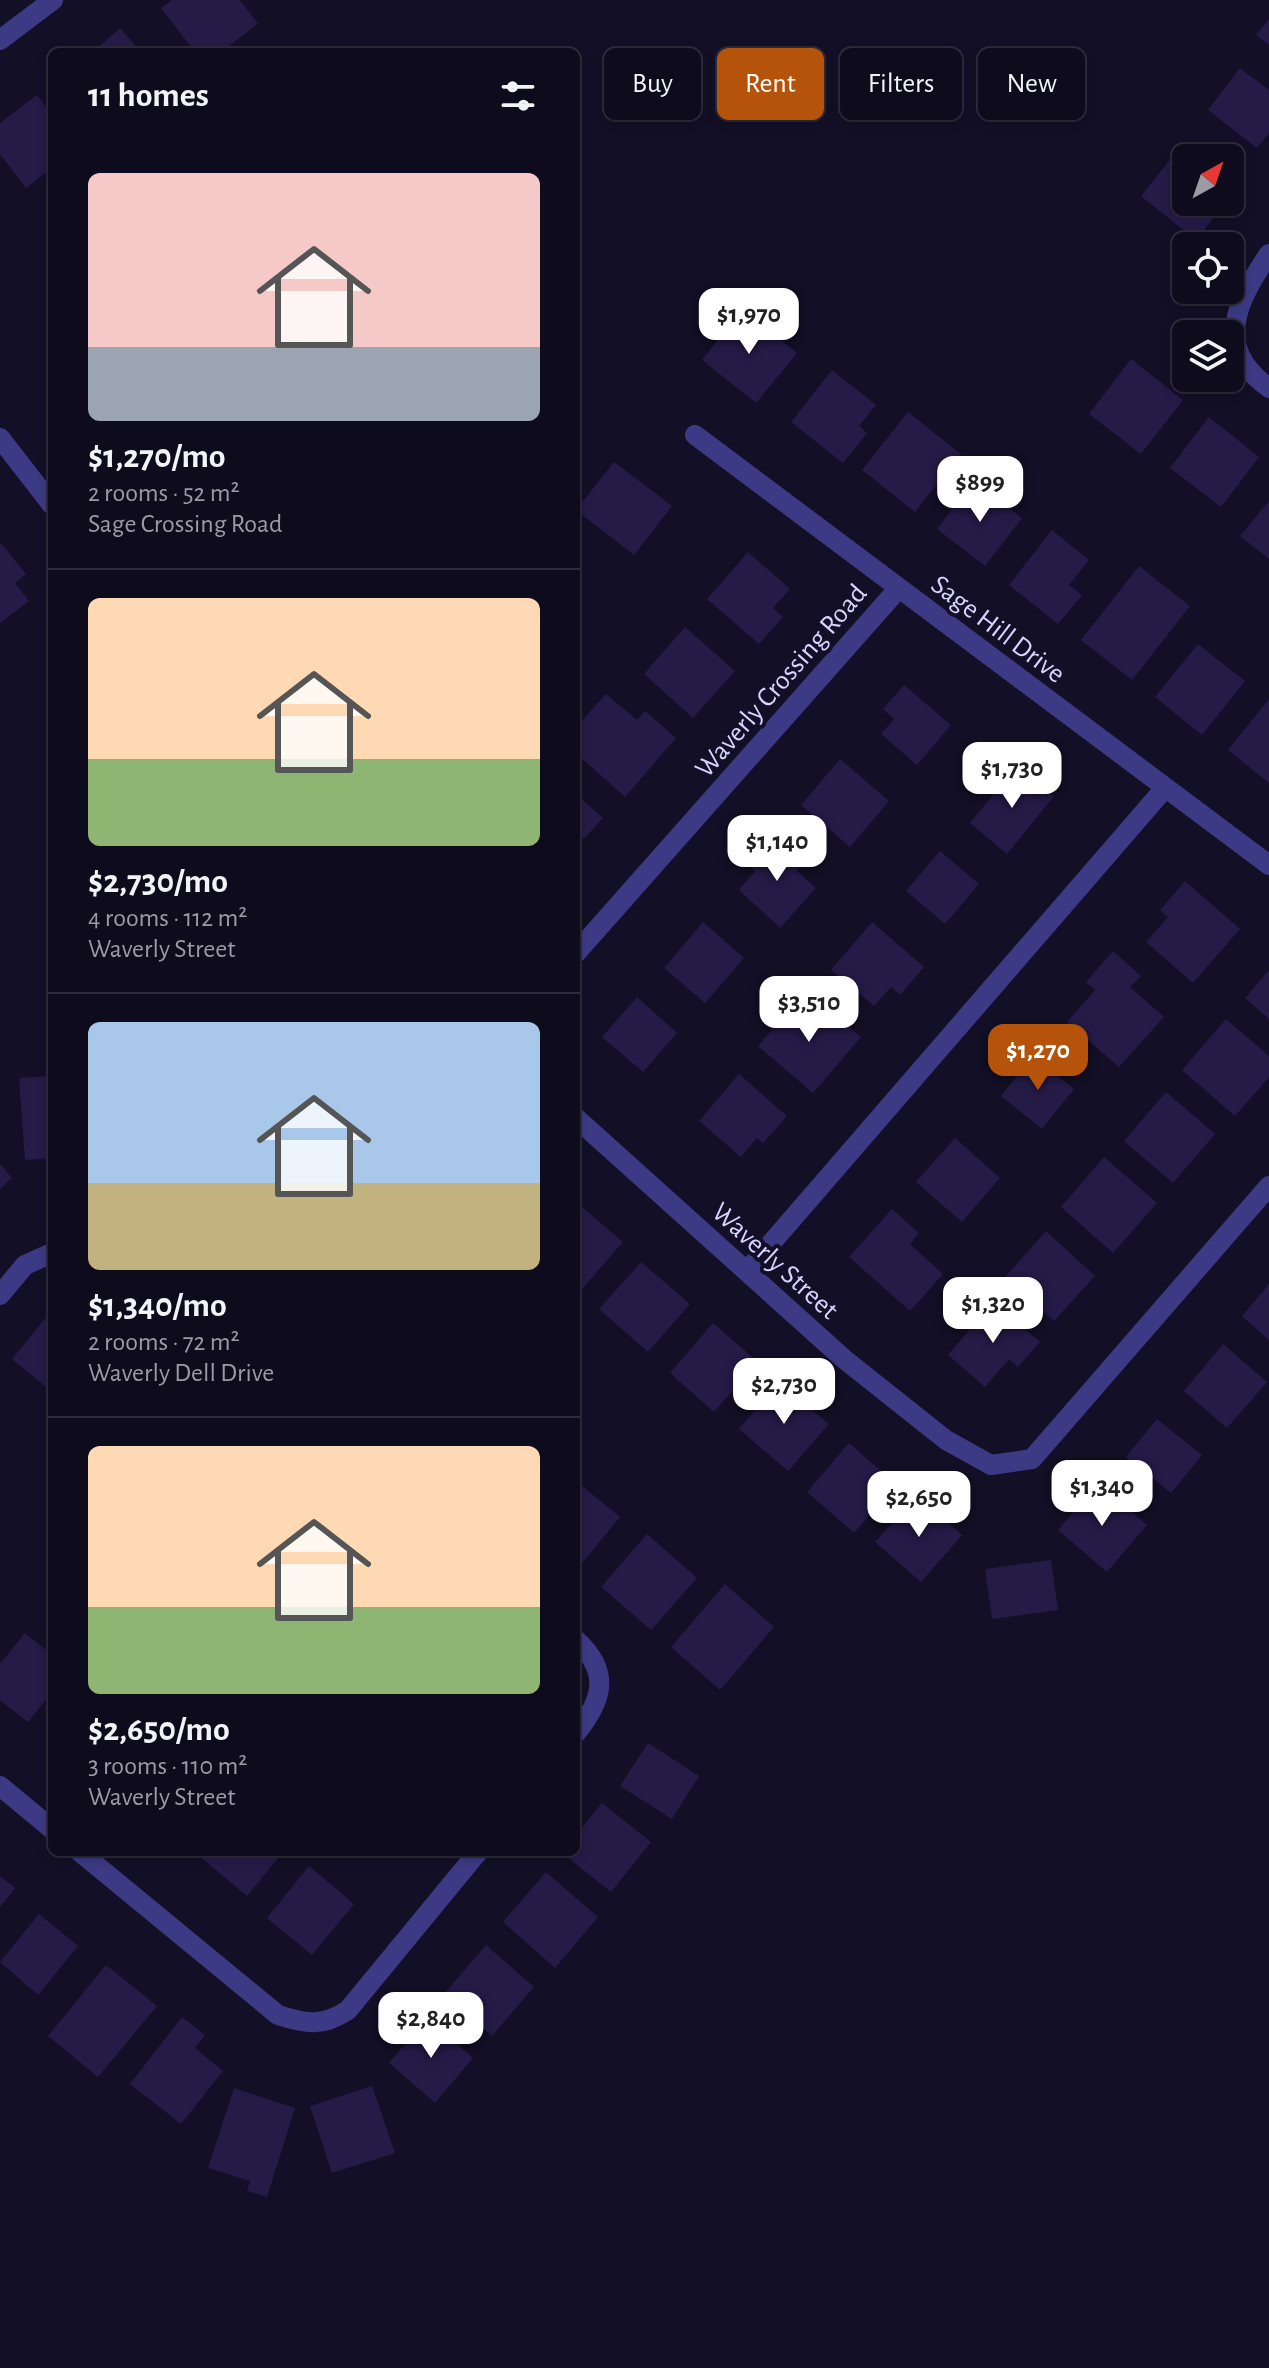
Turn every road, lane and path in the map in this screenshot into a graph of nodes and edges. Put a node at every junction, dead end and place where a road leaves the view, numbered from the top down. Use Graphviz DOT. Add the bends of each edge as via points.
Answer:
graph roads {
  1 [pos="53,0"];
  2 [pos="0,40"];
  3 [pos="1269,254"];
  4 [pos="1269,388"];
  5 [pos="695,435"];
  6 [pos="0,438"];
  7 [pos="48,500"];
  8 [pos="899,588"];
  9 [pos="1165,788"];
  10 [pos="1269,865"];
  11 [pos="580,948"];
  12 [pos="580,1122"];
  13 [pos="1269,1186"];
  14 [pos="48,1255"];
  15 [pos="747,1271"];
  16 [pos="0,1295"];
  17 [pos="580,1644"];
  18 [pos="580,1728"];
  19 [pos="0,1786"];
  20 [pos="48,1826"];
  21 [pos="85,1856"];
  22 [pos="475,1856"];
  1 -- 2 [label="street"];
  3 -- 4 [label="street" via="1235,317 1235,343 1253,377"];
  5 -- 8 [label="street, Sage Hill Drive"];
  6 -- 7 [label="street"];
  8 -- 9 [label="street, Sage Hill Drive"];
  8 -- 11 [label="street, Waverly Crossing Road"];
  9 -- 10 [label="street, Sage Hill Drive"];
  9 -- 15 [label="street"];
  12 -- 15 [label="street, Waverly Street"];
  13 -- 15 [label="street, Waverly Street" via="1032,1459 991,1465 946,1440 844,1359"];
  14 -- 16 [label="street" via="25,1265"];
  17 -- 18 [label="street" via="595,1657 600,1685"];
  19 -- 20 [label="street"];
  21 -- 22 [label="street" via="278,2015 306,2024 330,2023 348,2010"];
}
